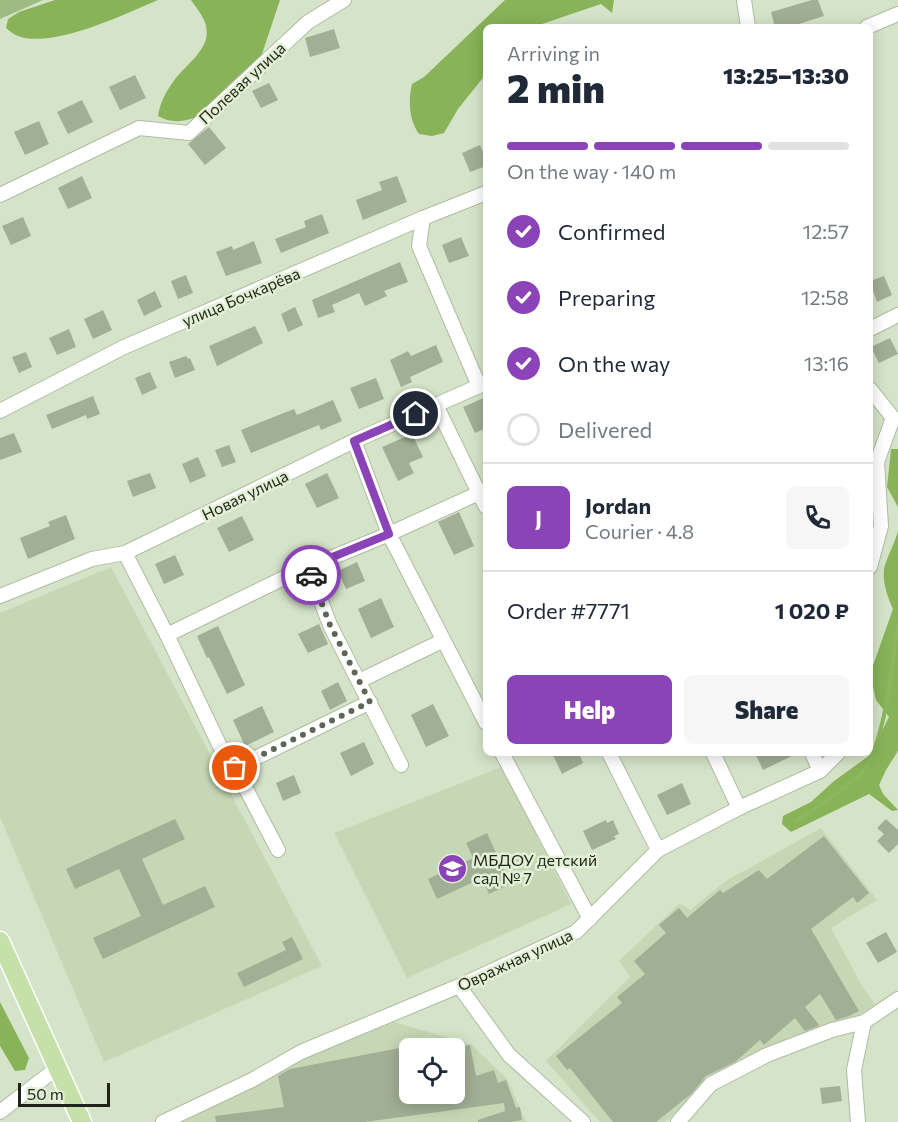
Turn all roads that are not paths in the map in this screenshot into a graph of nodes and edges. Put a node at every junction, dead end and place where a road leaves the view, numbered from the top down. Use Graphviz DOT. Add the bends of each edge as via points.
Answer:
graph roads {
  1 [pos="344,0"];
  2 [pos="744,0"];
  3 [pos="898,14"];
  4 [pos="747,24"];
  5 [pos="873,24"];
  6 [pos="483,194"];
  7 [pos="0,195"];
  8 [pos="423,218"];
  9 [pos="898,315"];
  10 [pos="873,328"];
  11 [pos="482,384"];
  12 [pos="873,393"];
  13 [pos="436,405"];
  14 [pos="0,411"];
  15 [pos="896,421"];
  16 [pos="354,441"];
  17 [pos="482,491"];
  18 [pos="389,534"];
  19 [pos="124,553"];
  20 [pos="873,556"];
  21 [pos="308,567"];
  22 [pos="0,596"];
  23 [pos="167,636"];
  24 [pos="442,640"];
  25 [pos="359,681"];
  26 [pos="370,702"];
  27 [pos="483,717"];
  28 [pos="504,756"];
  29 [pos="611,756"];
  30 [pos="714,756"];
  31 [pos="813,756"];
  32 [pos="835,756"];
  33 [pos="401,765"];
  34 [pos="235,768"];
  35 [pos="820,771"];
  36 [pos="739,808"];
  37 [pos="278,850"];
  38 [pos="658,850"];
  39 [pos="590,918"];
  40 [pos="0,941"];
  41 [pos="459,986"];
  42 [pos="898,999"];
  43 [pos="864,1022"];
  44 [pos="57,1068"];
  45 [pos="0,1112"];
  46 [pos="82,1122"];
  47 [pos="163,1122"];
  48 [pos="583,1122"];
  49 [pos="678,1122"];
  50 [pos="858,1122"];
  1 -- 7 [label="street, Полевая улица" via="308,22 189,133 139,128"];
  2 -- 4 [label="street"];
  3 -- 5 [label="street"];
  6 -- 8 [label="street, улица Бочкарёва"];
  8 -- 11 [label="street" via="419,246"];
  8 -- 14 [label="street, улица Бочкарёва" via="124,347"];
  9 -- 10 [label="street"];
  11 -- 13 [label="street, Новая улица"];
  12 -- 15 [label="street"];
  13 -- 16 [label="street, Новая улица"];
  13 -- 17 [label="street"];
  15 -- 20 [label="street" via="877,462 881,526"];
  16 -- 18 [label="street"];
  16 -- 19 [label="street, Новая улица"];
  17 -- 18 [label="street"];
  18 -- 21 [label="street"];
  18 -- 24 [label="street"];
  19 -- 22 [label="street, Новая улица" via="92,558"];
  19 -- 23 [label="street"];
  21 -- 23 [label="street"];
  21 -- 25 [label="street" via="330,625"];
  23 -- 34 [label="street" via="226,761"];
  24 -- 25 [label="street"];
  24 -- 27 [label="street"];
  25 -- 26 [label="street"];
  26 -- 33 [label="street"];
  26 -- 34 [label="street"];
  28 -- 39 [label="street"];
  29 -- 38 [label="street"];
  30 -- 36 [label="street"];
  31 -- 35 [label="street"];
  32 -- 35 [label="street, Овражная улица"];
  34 -- 37 [label="street"];
  35 -- 36 [label="street, Овражная улица"];
  36 -- 38 [label="street, Овражная улица"];
  38 -- 39 [label="street, Овражная улица"];
  39 -- 41 [label="street, Овражная улица" via="576,932"];
  40 -- 44 [label="main road"];
  41 -- 47 [label="street, Овражная улица" via="301,1053"];
  41 -- 48 [label="street" via="509,1055"];
  42 -- 43 [label="street"];
  43 -- 49 [label="street" via="794,1044 724,1077 711,1084"];
  43 -- 50 [label="street" via="854,1070"];
  44 -- 45 [label="street"];
  44 -- 46 [label="main road"];
}
